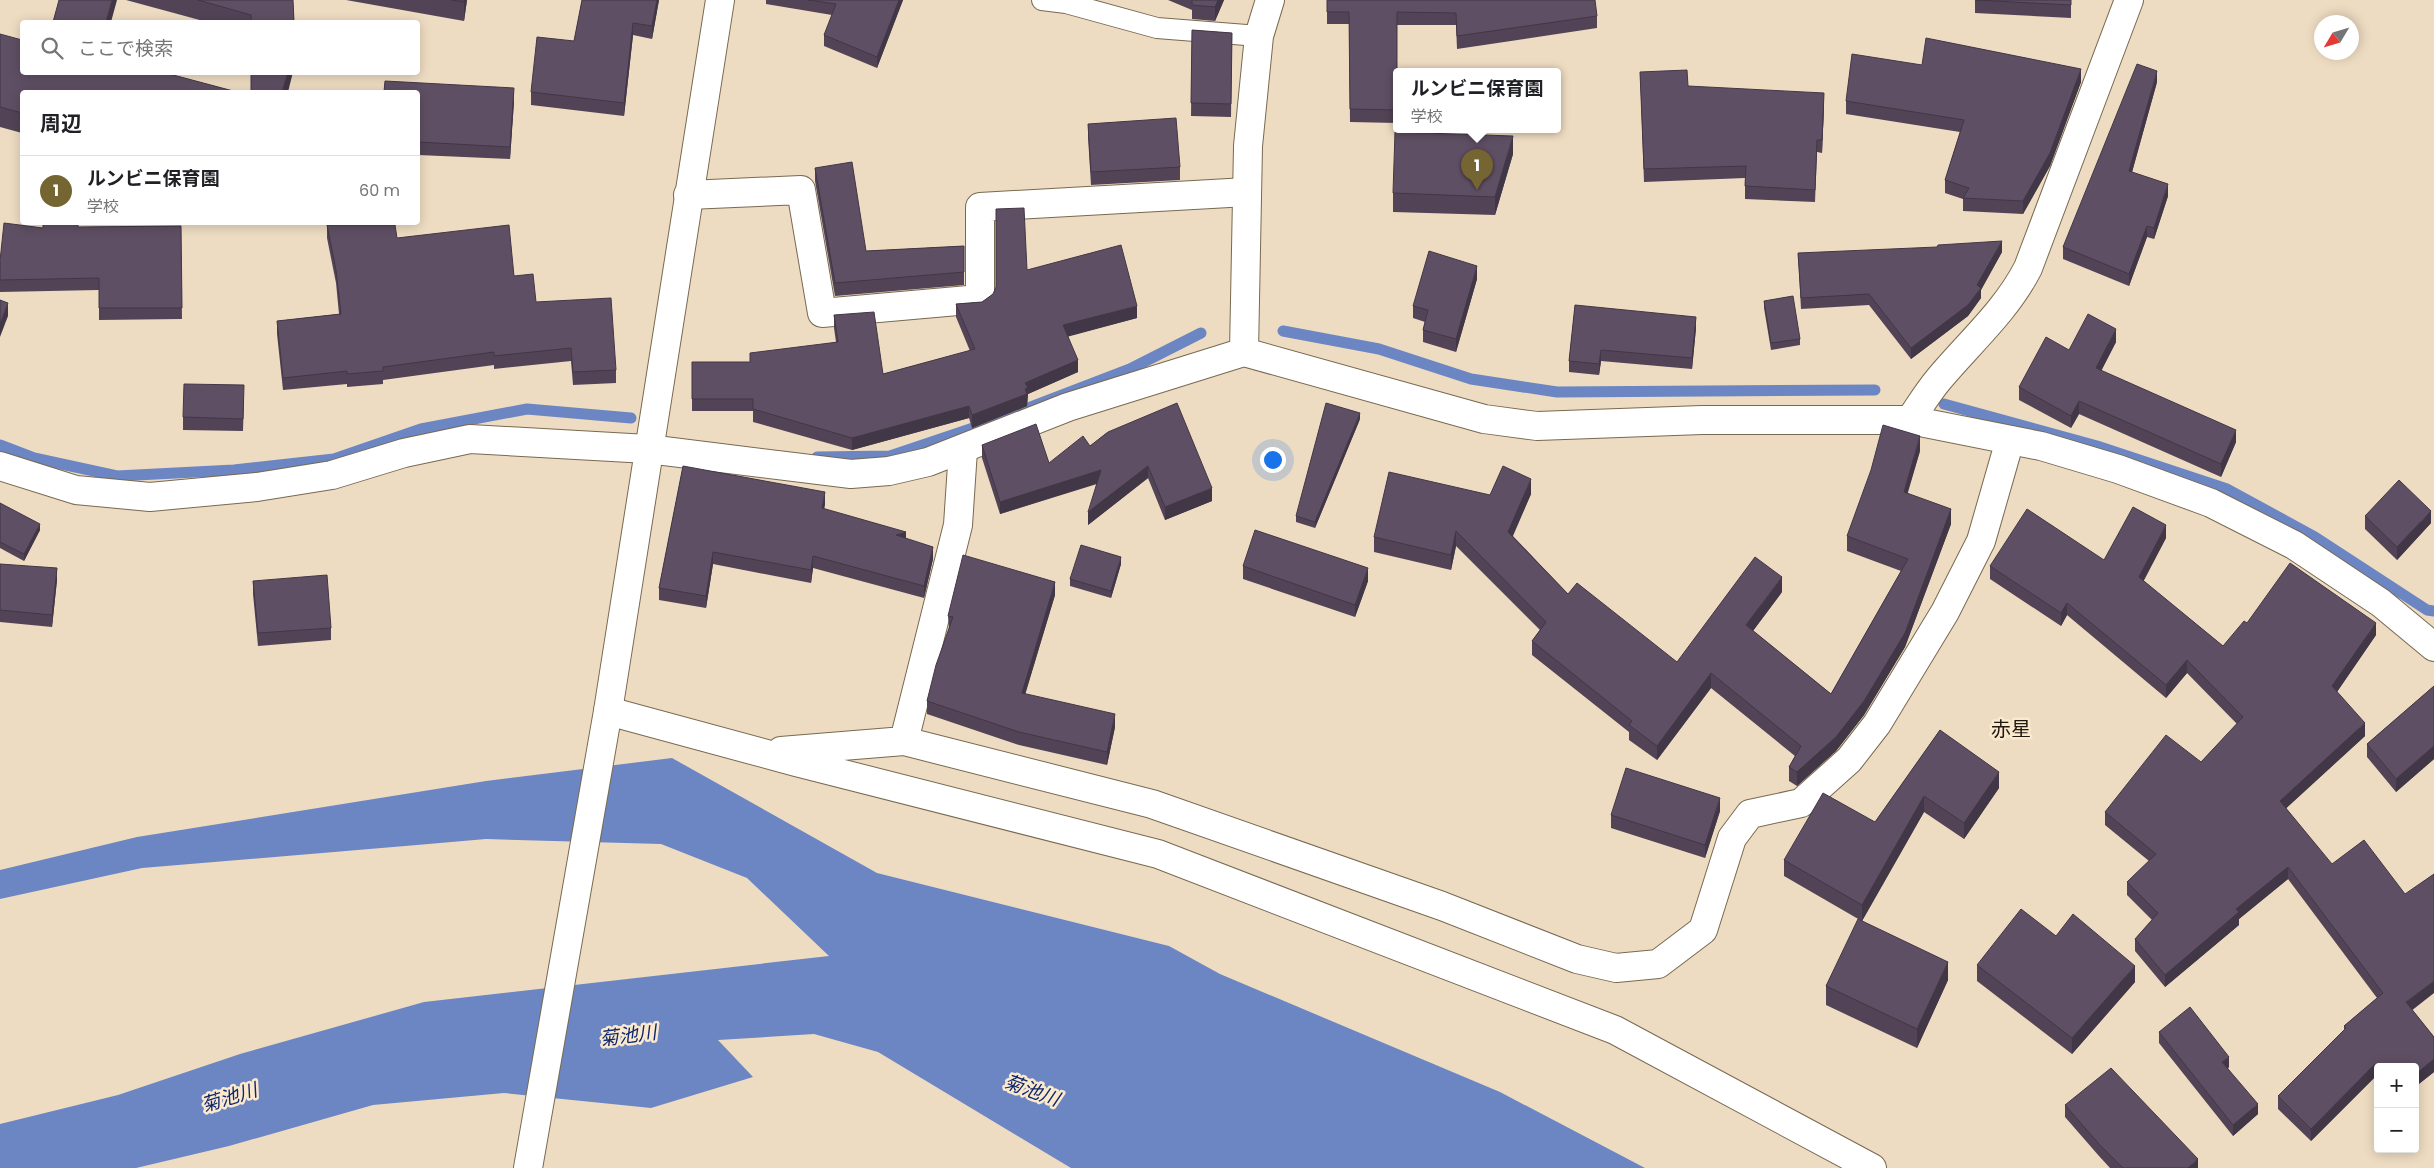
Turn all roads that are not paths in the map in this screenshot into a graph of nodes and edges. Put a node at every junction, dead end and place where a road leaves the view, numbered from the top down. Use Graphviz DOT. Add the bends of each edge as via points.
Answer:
graph roads {
  1 [pos="720,0"];
  2 [pos="1042,0"];
  3 [pos="1270,0"];
  4 [pos="2130,0"];
  5 [pos="1259,36"];
  6 [pos="1247,192"];
  7 [pos="688,195"];
  8 [pos="1244,352"];
  9 [pos="1910,420"];
  10 [pos="2010,440"];
  11 [pos="648,450"];
  12 [pos="963,450"];
  13 [pos="0,466"];
  14 [pos="2434,647"];
  15 [pos="608,711"];
  16 [pos="904,741"];
  17 [pos="762,753"];
  18 [pos="528,1168"];
  19 [pos="1872,1168"];
  1 -- 7 [label="street"];
  2 -- 5 [label="lane" via="1066,3 1157,28"];
  3 -- 5 [label="street"];
  4 -- 9 [label="street" via="2017,291 1938,380"];
  5 -- 6 [label="street" via="1248,146"];
  6 -- 7 [label="street" via="980,207 980,299 822,314 801,190"];
  6 -- 8 [label="street"];
  7 -- 11 [label="street"];
  8 -- 9 [label="street" via="1484,419 1537,426 1702,420"];
  8 -- 12 [label="street" via="1068,407"];
  9 -- 10 [label="street"];
  10 -- 14 [label="street" via="2118,469 2211,503 2294,545 2381,602"];
  10 -- 16 [label="street" via="1980,541 1945,612 1877,724 1849,760 1801,803 1750,814 1732,838 1704,930 1658,964 1616,968 1577,959 1442,906 1152,804"];
  11 -- 12 [label="street" via="851,474 889,471"];
  11 -- 13 [label="street" via="470,439 404,453 332,475 257,487 150,497 76,490"];
  11 -- 15 [label="street"];
  12 -- 16 [label="street" via="958,525"];
  15 -- 17 [label="street"];
  15 -- 18 [label="street"];
  16 -- 17 [label="street"];
  17 -- 19 [label="street" via="1158,854 1615,1030"];
}
